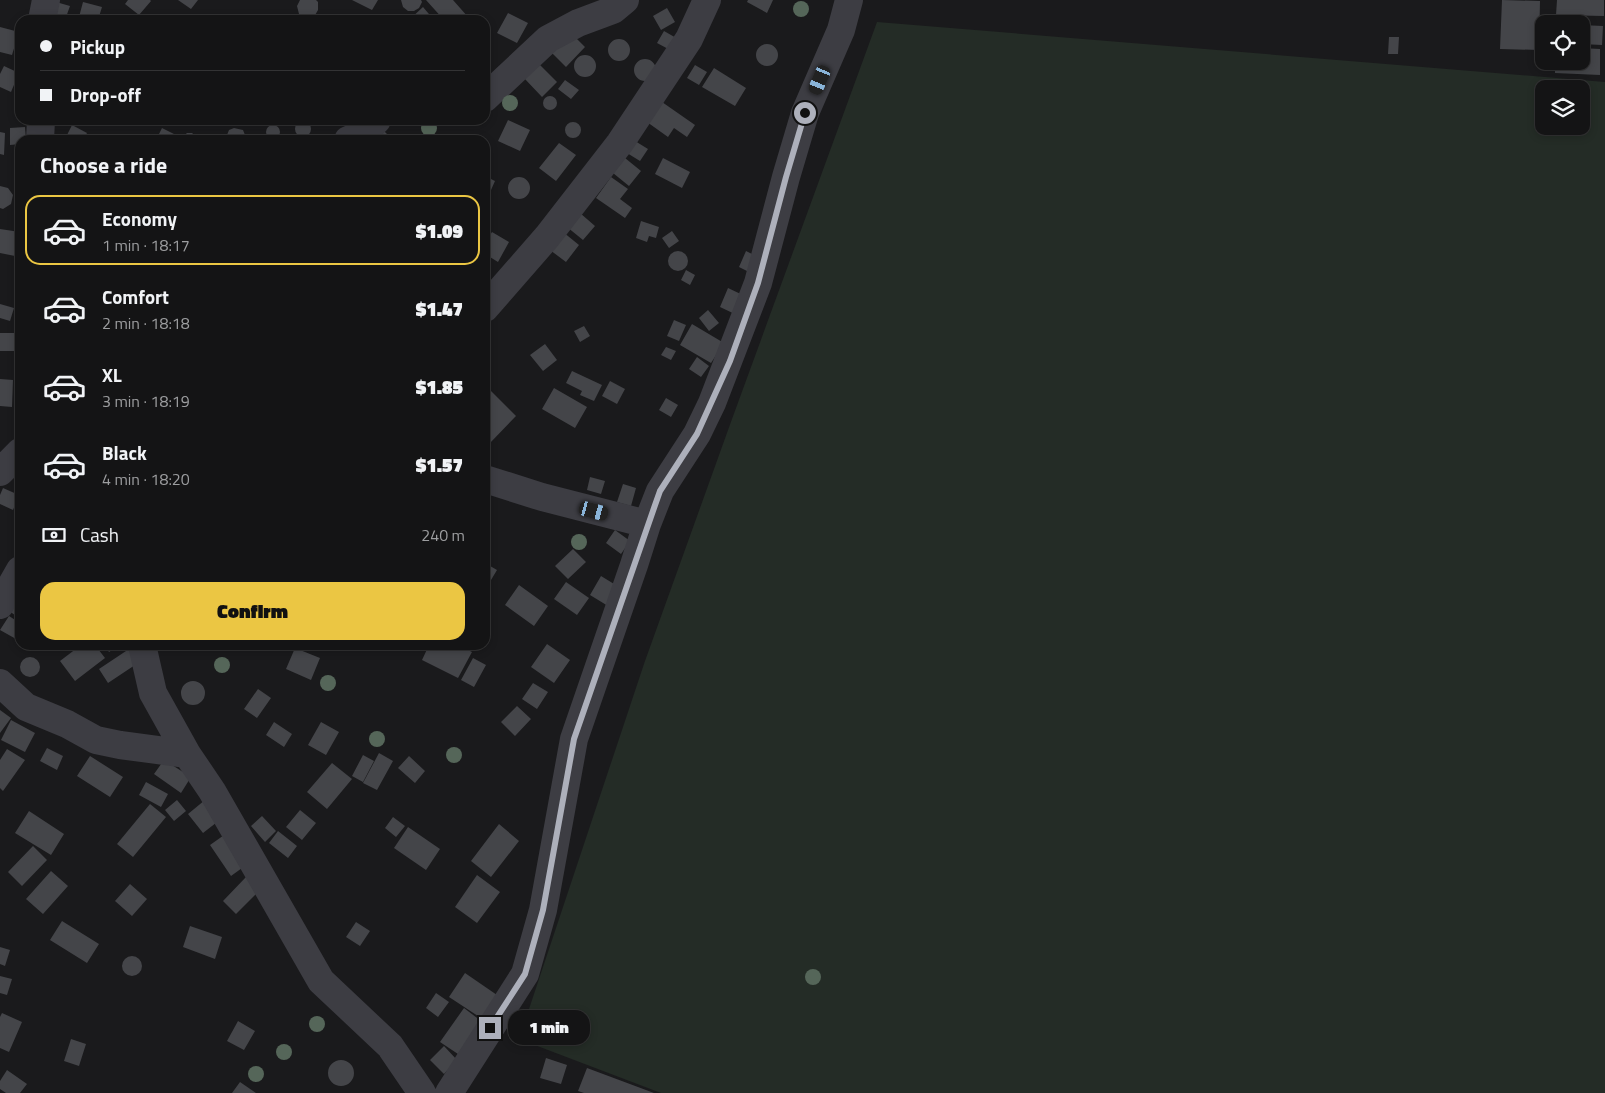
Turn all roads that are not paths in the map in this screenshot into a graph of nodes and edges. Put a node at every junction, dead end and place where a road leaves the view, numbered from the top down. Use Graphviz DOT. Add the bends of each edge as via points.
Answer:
graph roads {
  1 [pos="46,0"];
  2 [pos="625,0"];
  3 [pos="707,0"];
  4 [pos="848,0"];
  5 [pos="43,15"];
  6 [pos="490,93"];
  7 [pos="372,125"];
  8 [pos="358,135"];
  9 [pos="490,302"];
  10 [pos="15,457"];
  11 [pos="0,472"];
  12 [pos="490,481"];
  13 [pos="647,524"];
  14 [pos="15,579"];
  15 [pos="0,605"];
  16 [pos="143,650"];
  17 [pos="0,683"];
  18 [pos="188,754"];
  19 [pos="422,1093"];
  20 [pos="449,1093"];
  1 -- 5 [label="street"];
  2 -- 6 [label="street" via="613,10 548,39"];
  3 -- 9 [label="street" via="689,39 620,143"];
  4 -- 13 [label="street" via="841,30 805,113 758,283 730,361 697,434 660,491"];
  7 -- 8 [label="street"];
  10 -- 11 [label="street"];
  12 -- 13 [label="street"];
  13 -- 20 [label="street" via="574,739 543,910 525,974"];
  14 -- 15 [label="street"];
  16 -- 18 [label="street" via="153,693"];
  17 -- 18 [label="street" via="26,707 96,740"];
  18 -- 19 [label="street" via="321,981 390,1046"];
}
